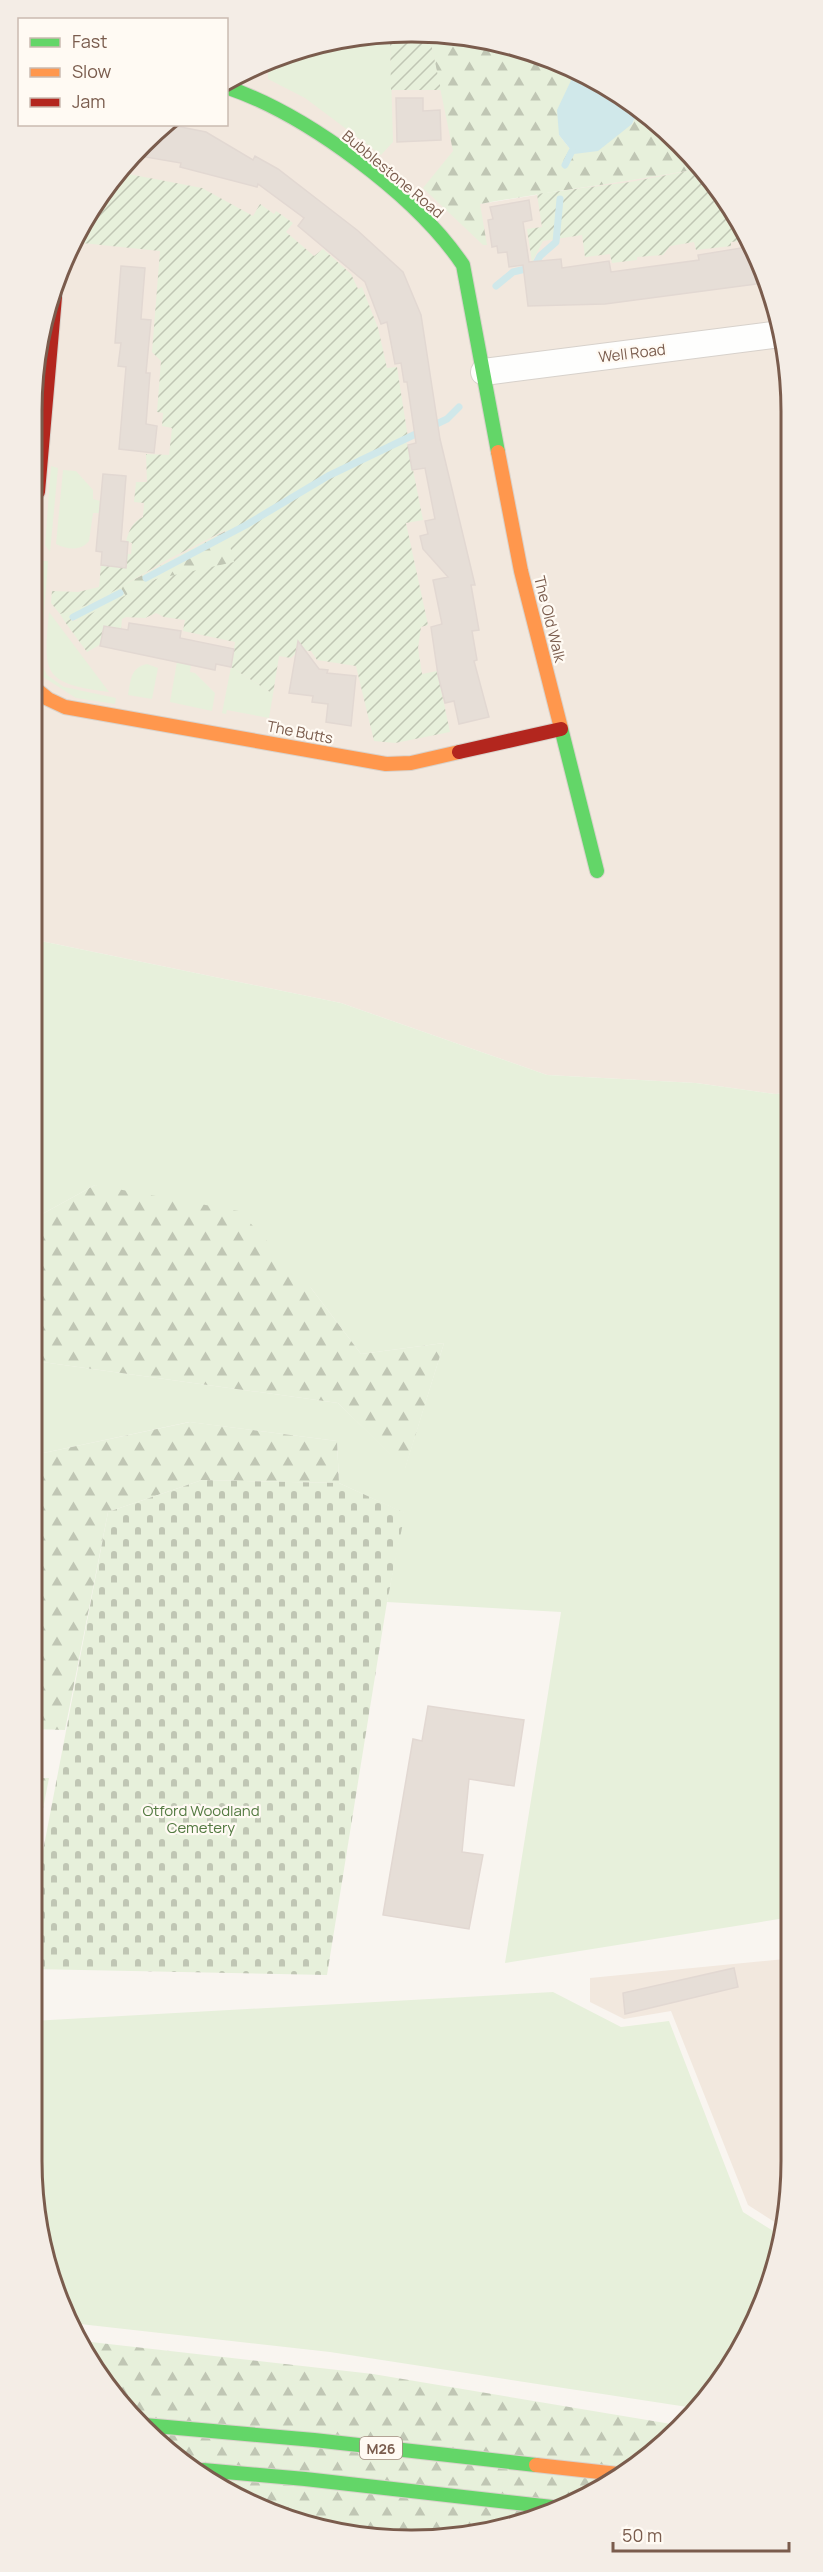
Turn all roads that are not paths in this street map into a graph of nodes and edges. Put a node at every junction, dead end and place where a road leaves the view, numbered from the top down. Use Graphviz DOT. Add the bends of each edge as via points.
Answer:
graph roads {
  1 [pos="232,89"];
  2 [pos="53,326"];
  3 [pos="773,335"];
  4 [pos="484,372"];
  5 [pos="42,446"];
  6 [pos="42,694"];
  7 [pos="561,729"];
  8 [pos="597,871"];
  9 [pos="154,2426"];
  10 [pos="211,2471"];
  11 [pos="608,2473"];
  12 [pos="542,2506"];
  1 -- 4 [label="main road, Bubblestone Road" via="278,108 322,136 406,203 453,249 466,273"];
  2 -- 5 [label="main road"];
  3 -- 4 [label="street, Well Road"];
  4 -- 7 [label="main road, The Old Walk" via="521,571"];
  6 -- 7 [label="main road, The Butts" via="65,707 386,764 411,763"];
  7 -- 8 [label="main road, The Old Walk"];
  9 -- 11 [label="main road, M26"];
  10 -- 12 [label="main road"];
}
